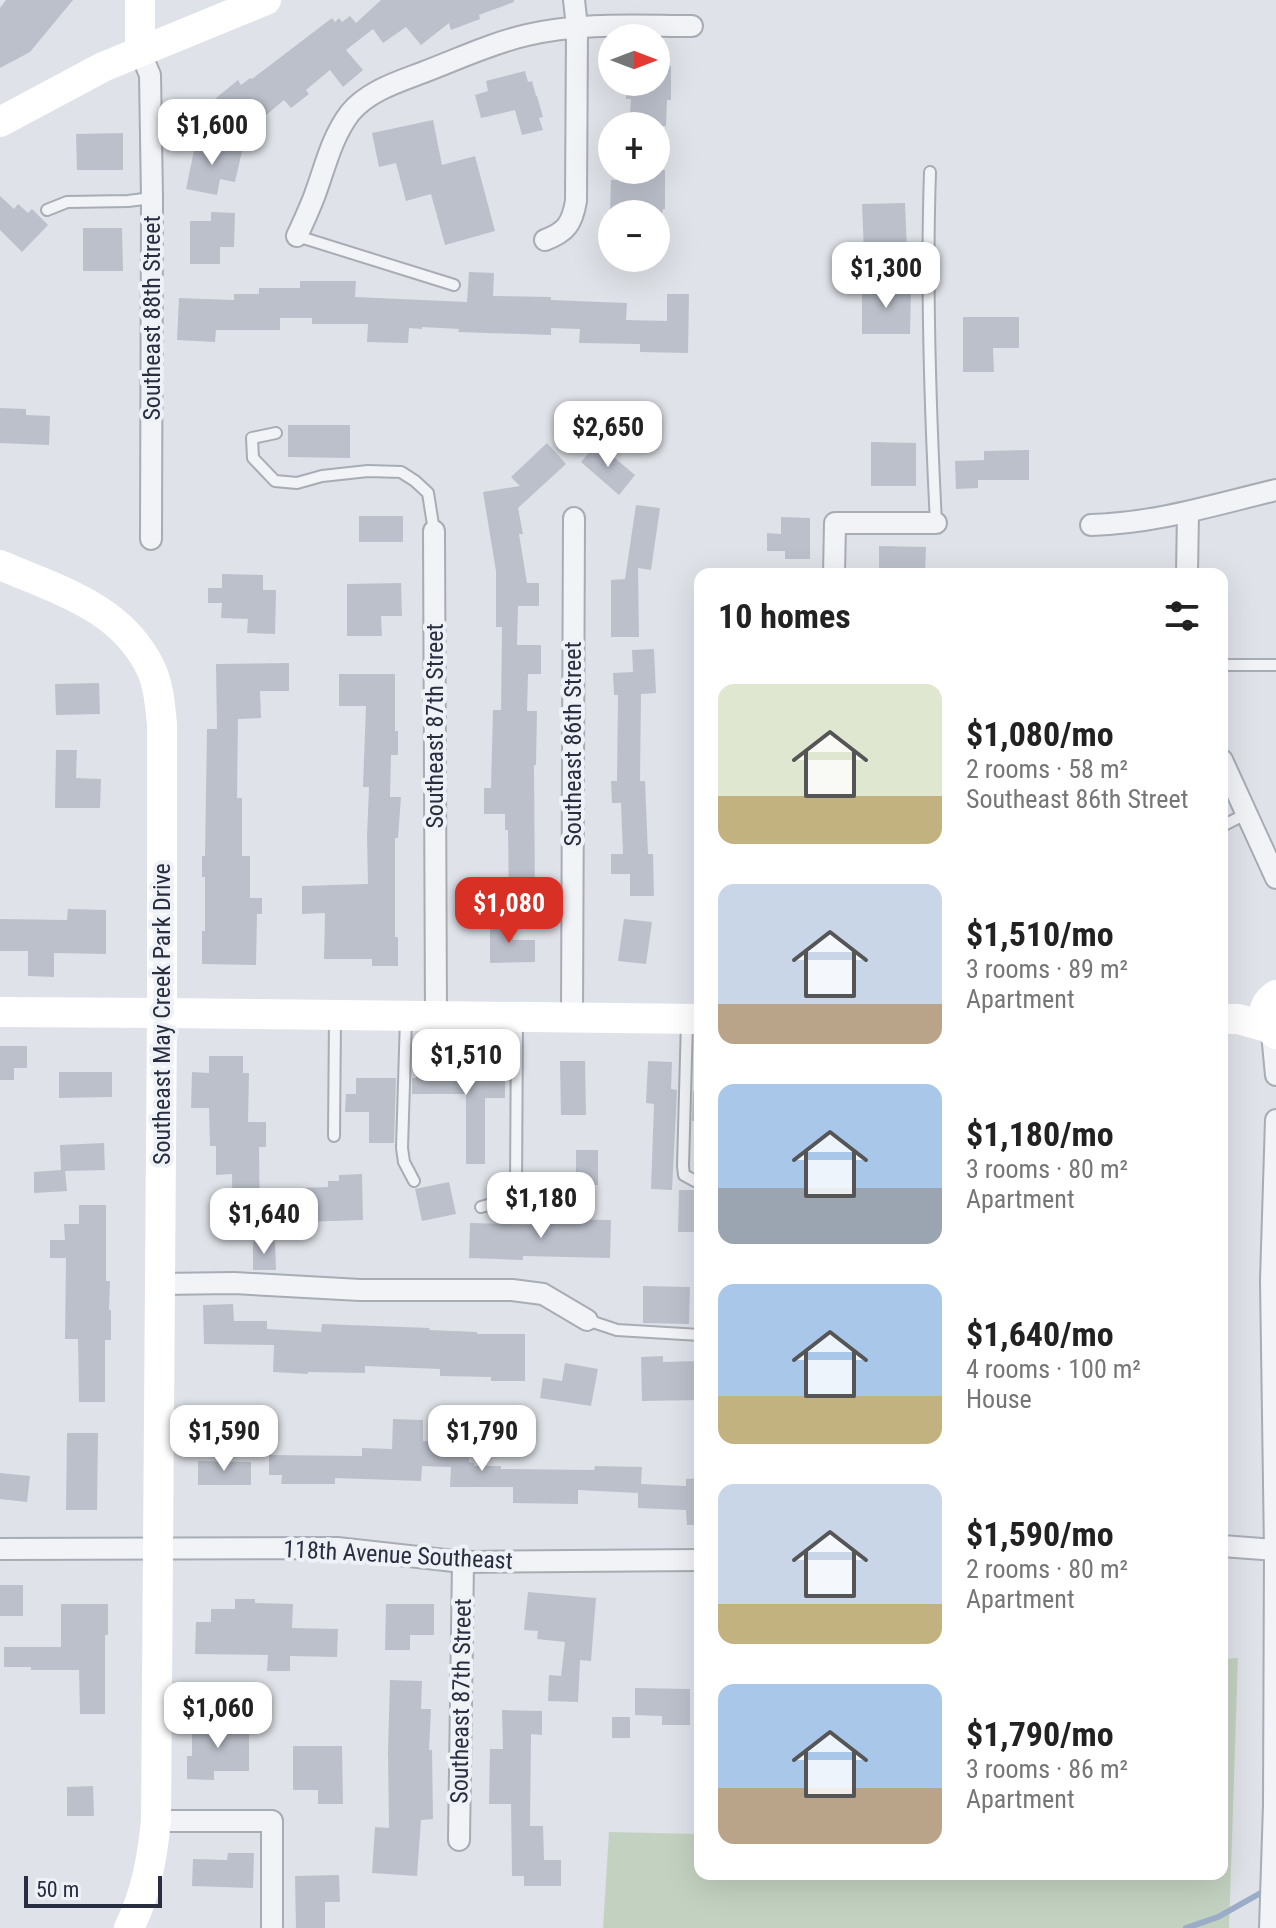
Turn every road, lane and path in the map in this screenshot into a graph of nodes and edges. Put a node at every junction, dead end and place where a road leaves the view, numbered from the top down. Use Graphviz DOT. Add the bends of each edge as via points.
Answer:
graph roads {
  1 [pos="140,0"];
  2 [pos="266,0"];
  3 [pos="574,0"];
  4 [pos="692,26"];
  5 [pos="577,27"];
  6 [pos="140,51"];
  7 [pos="0,122"];
  8 [pos="930,172"];
  9 [pos="152,198"];
  10 [pos="47,210"];
  11 [pos="297,236"];
  12 [pos="545,240"];
  13 [pos="454,285"];
  14 [pos="276,433"];
  15 [pos="1276,490"];
  16 [pos="1188,512"];
  17 [pos="574,518"];
  18 [pos="936,523"];
  19 [pos="1091,525"];
  20 [pos="434,531"];
  21 [pos="151,539"];
  22 [pos="0,565"];
  23 [pos="834,568"];
  24 [pos="1187,568"];
  25 [pos="1228,665"];
  26 [pos="1276,665"];
  27 [pos="1228,773"];
  28 [pos="1246,812"];
  29 [pos="1228,824"];
  30 [pos="1276,878"];
  31 [pos="1228,1008"];
  32 [pos="1272,1011"];
  33 [pos="0,1012"];
  34 [pos="162,1013"];
  35 [pos="335,1015"];
  36 [pos="406,1016"];
  37 [pos="436,1016"];
  38 [pos="517,1017"];
  39 [pos="572,1018"];
  40 [pos="693,1019"];
  41 [pos="1228,1019"];
  42 [pos="1276,1075"];
  43 [pos="1276,1120"];
  44 [pos="334,1136"];
  45 [pos="694,1180"];
  46 [pos="414,1181"];
  47 [pos="481,1207"];
  48 [pos="1274,1280"];
  49 [pos="159,1284"];
  50 [pos="587,1320"];
  51 [pos="694,1335"];
  52 [pos="1228,1546"];
  53 [pos="0,1549"];
  54 [pos="157,1550"];
  55 [pos="1275,1550"];
  56 [pos="694,1560"];
  57 [pos="463,1562"];
  58 [pos="1274,1805"];
  59 [pos="156,1821"];
  60 [pos="459,1840"];
  61 [pos="272,1926"];
  62 [pos="129,1928"];
  63 [pos="1270,1928"];
  1 -- 6 [label="street"];
  2 -- 6 [label="street"];
  3 -- 5 [label="street"];
  4 -- 5 [label="street"];
  5 -- 11 [label="street" via="525,35 367,97 339,129"];
  5 -- 12 [label="street" via="576,201 566,228"];
  6 -- 7 [label="street"];
  6 -- 9 [label="street, Southeast 88th Street" via="150,75"];
  8 -- 18 [label="lane" via="930,409"];
  9 -- 10 [label="lane" via="67,202"];
  9 -- 21 [label="street, Southeast 88th Street"];
  11 -- 13 [label="lane"];
  14 -- 20 [label="lane" via="252,438 253,458 275,481 401,472 428,493"];
  15 -- 16 [label="street"];
  16 -- 19 [label="street"];
  16 -- 24 [label="street"];
  17 -- 39 [label="street, Southeast 86th Street"];
  18 -- 23 [label="street" via="835,523"];
  20 -- 37 [label="street, Southeast 87th Street"];
  22 -- 34 [label="street, Southeast May Creek Park Drive" via="101,611 123,628 151,668 163,752"];
  25 -- 26 [label="lane"];
  27 -- 28 [label="street"];
  28 -- 29 [label="lane"];
  28 -- 30 [label="street"];
  31 -- 32 [label="street"];
  32 -- 41 [label="street"];
  32 -- 42 [label="street"];
  33 -- 34 [label="street"];
  34 -- 35 [label="street"];
  34 -- 49 [label="street, Southeast May Creek Park Drive"];
  35 -- 36 [label="street"];
  35 -- 44 [label="lane"];
  36 -- 37 [label="street"];
  36 -- 46 [label="lane" via="402,1148"];
  37 -- 38 [label="street"];
  38 -- 39 [label="street"];
  38 -- 47 [label="lane" via="516,1188 505,1200"];
  39 -- 40 [label="street"];
  40 -- 45 [label="lane" via="683,1166 684,1175"];
  43 -- 48 [label="street"];
  48 -- 55 [label="street"];
  49 -- 50 [label="street" via="512,1290 543,1294"];
  49 -- 54 [label="street, Southeast May Creek Park Drive"];
  50 -- 51 [label="lane" via="617,1330"];
  52 -- 55 [label="street"];
  53 -- 54 [label="street, 118th Avenue Southeast"];
  54 -- 57 [label="street, 118th Avenue Southeast" via="337,1548"];
  54 -- 59 [label="street, Southeast May Creek Park Drive"];
  55 -- 58 [label="street"];
  56 -- 57 [label="street, 118th Avenue Southeast"];
  57 -- 60 [label="street, Southeast 87th Street"];
  58 -- 63 [label="street"];
  59 -- 61 [label="street" via="272,1821"];
  59 -- 62 [label="street, Southeast May Creek Park Drive" via="148,1879"];
}
